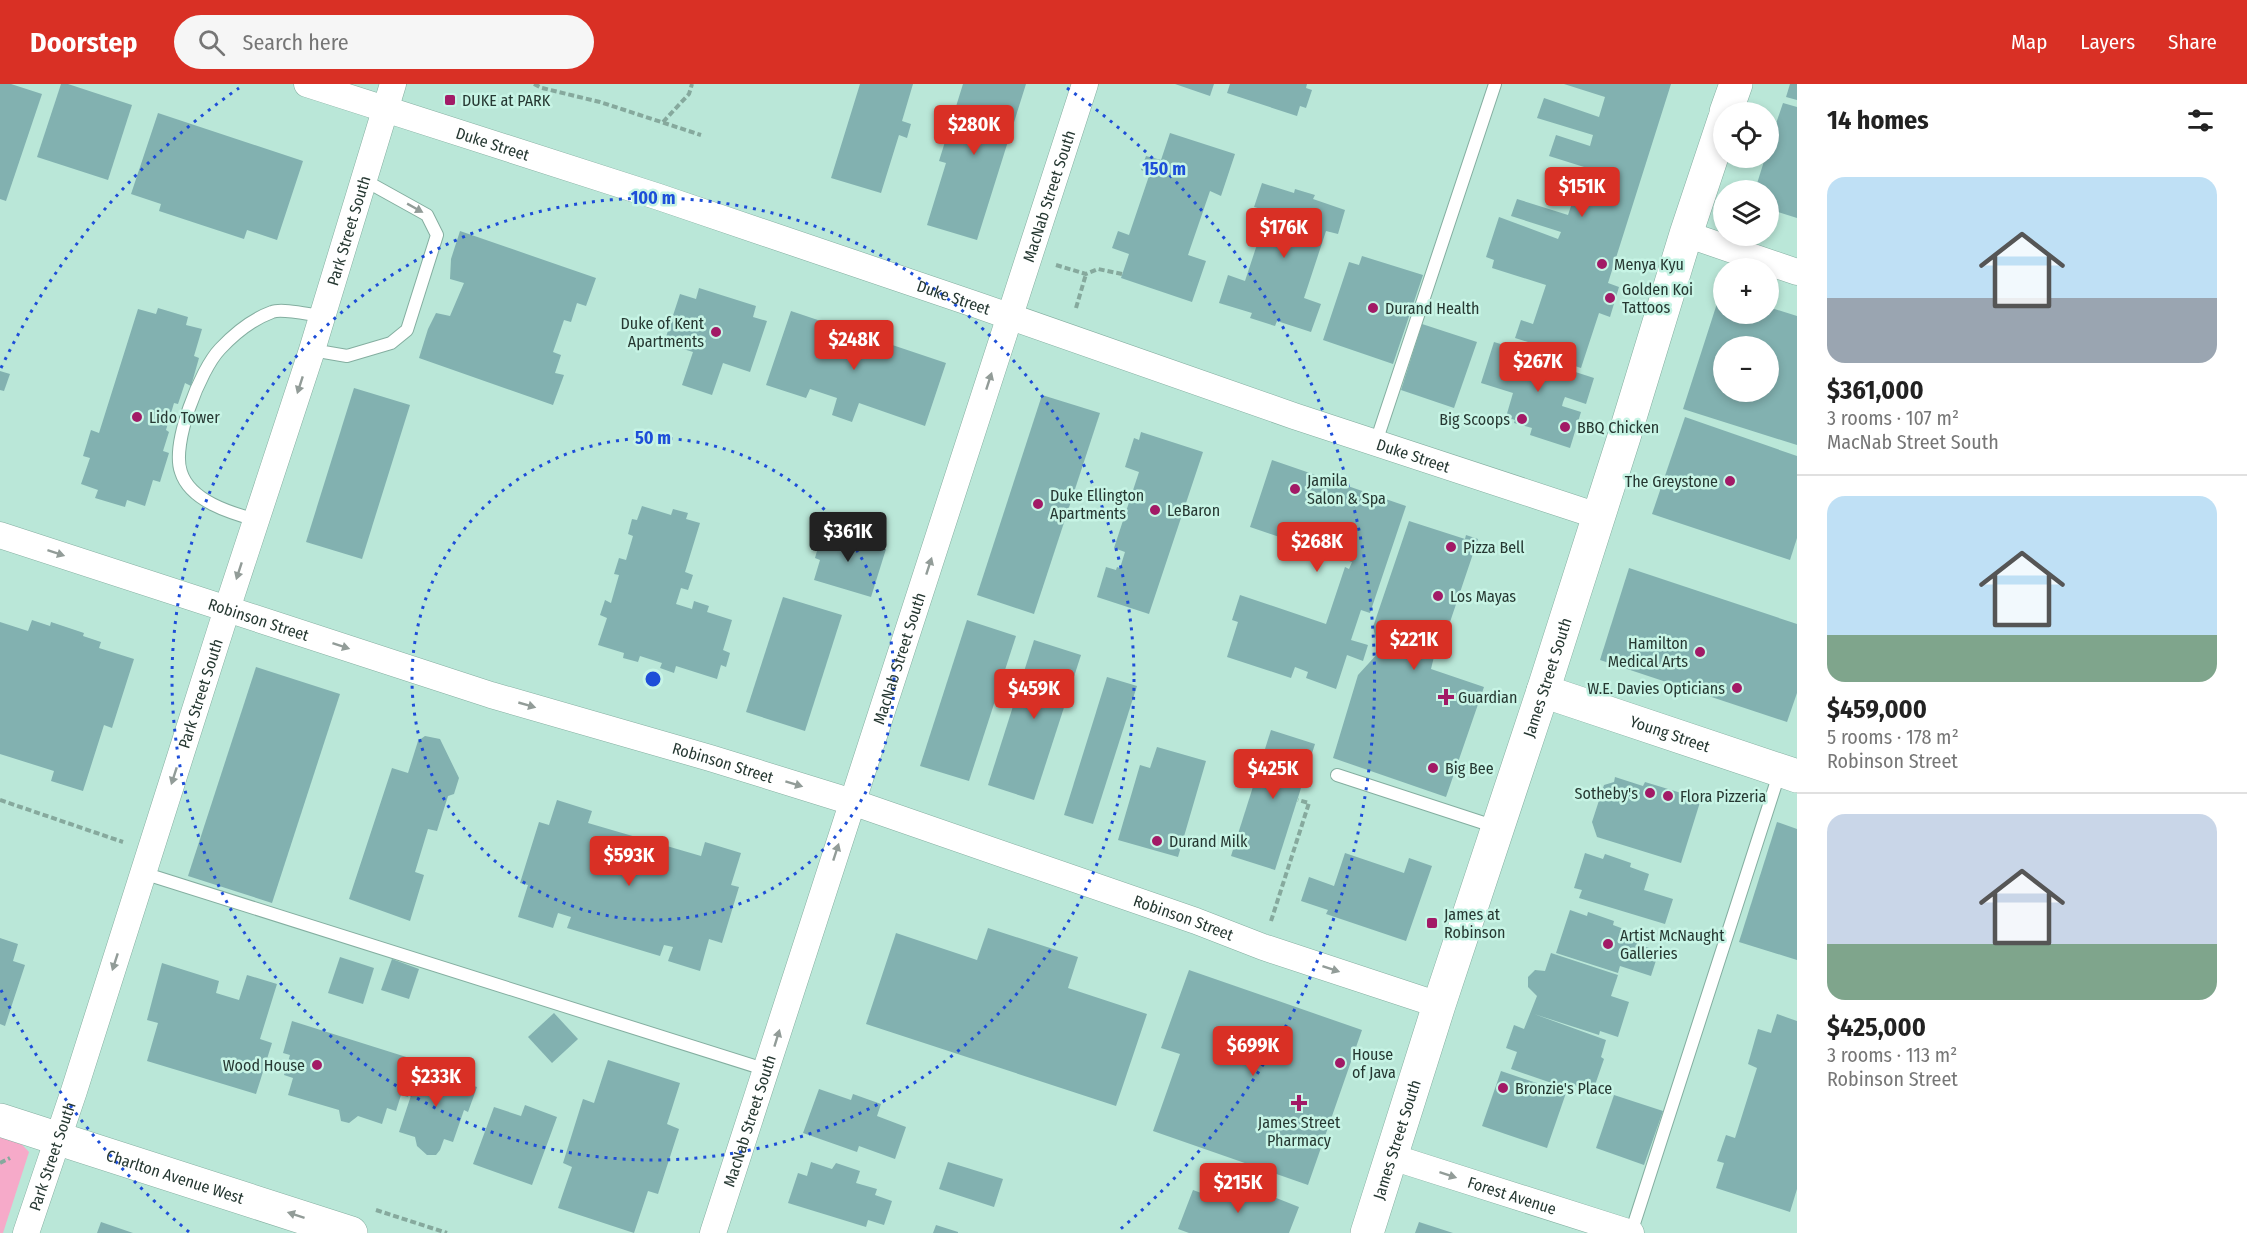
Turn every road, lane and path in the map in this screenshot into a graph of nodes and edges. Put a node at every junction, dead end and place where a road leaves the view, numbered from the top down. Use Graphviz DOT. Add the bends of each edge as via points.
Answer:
graph roads {
  1 [pos="307,84"];
  2 [pos="393,84"];
  3 [pos="534,84"];
  4 [pos="692,84"];
  5 [pos="1085,84"];
  6 [pos="1495,84"];
  7 [pos="1736,84"];
  8 [pos="1730,102"];
  9 [pos="384,108"];
  10 [pos="663,122"];
  11 [pos="701,135"];
  12 [pos="1713,153"];
  13 [pos="363,180"];
  14 [pos="1686,234"];
  15 [pos="1052,264"];
  16 [pos="1797,272"];
  17 [pos="1086,274"];
  18 [pos="1122,274"];
  19 [pos="1074,314"];
  20 [pos="322,316"];
  21 [pos="1010,317"];
  22 [pos="312,350"];
  23 [pos="1376,442"];
  24 [pos="1598,516"];
  25 [pos="256,520"];
  26 [pos="0,535"];
  27 [pos="227,609"];
  28 [pos="1543,691"];
  29 [pos="1789,772"];
  30 [pos="1337,775"];
  31 [pos="0,800"];
  32 [pos="1298,800"];
  33 [pos="852,802"];
  34 [pos="1498,828"];
  35 [pos="146,862"];
  36 [pos="1263,947"];
  37 [pos="1439,1005"];
  38 [pos="767,1070"];
  39 [pos="0,1120"];
  40 [pos="57,1137"];
  41 [pos="1392,1157"];
  42 [pos="26,1233"];
  43 [pos="351,1233"];
  44 [pos="713,1233"];
  45 [pos="1367,1233"];
  46 [pos="1631,1233"];
  1 -- 9 [label="street, Duke Street"];
  2 -- 9 [label="street, Park Street South"];
  3 -- 10 [label="path"];
  4 -- 10 [label="path" via="689,94"];
  5 -- 21 [label="street, MacNab Street South"];
  6 -- 23 [label="lane"];
  7 -- 8 [label="main road"];
  9 -- 13 [label="street, Park Street South"];
  9 -- 21 [label="street, Duke Street"];
  10 -- 11 [label="path"];
  12 -- 14 [label="main road, James Street South"];
  13 -- 20 [label="street, Park Street South"];
  13 -- 22 [label="lane, one-way" via="427,215 437,235 407,330 391,343 348,356"];
  14 -- 16 [label="street"];
  14 -- 24 [label="main road, James Street South"];
  15 -- 17 [label="path"];
  17 -- 18 [label="path" via="1098,269"];
  17 -- 19 [label="path"];
  20 -- 22 [label="street, Park Street South"];
  20 -- 25 [label="lane" via="274,311 244,327 219,350 197,389 182,428 181,473 188,485 231,513"];
  21 -- 23 [label="street, Duke Street"];
  33 -- 21 [label="street, MacNab Street South, one-way"];
  22 -- 25 [label="street, Park Street South, one-way"];
  23 -- 24 [label="street, Duke Street"];
  24 -- 28 [label="main road, James Street South"];
  25 -- 27 [label="street, Park Street South, one-way"];
  26 -- 27 [label="street, Robinson Street, one-way"];
  27 -- 33 [label="street, Robinson Street, one-way" via="503,699"];
  27 -- 35 [label="street, Park Street South, one-way"];
  28 -- 29 [label="main road, Young Street"];
  28 -- 34 [label="main road, James Street South"];
  29 -- 46 [label="lane"];
  30 -- 34 [label="lane"];
  31 -- 35 [label="path"];
  32 -- 36 [label="path" via="1309,803"];
  33 -- 36 [label="street, Robinson Street"];
  38 -- 33 [label="street, MacNab Street South, one-way"];
  34 -- 37 [label="main road, James Street South"];
  35 -- 38 [label="lane"];
  35 -- 40 [label="street, Park Street South, one-way"];
  36 -- 37 [label="street, Robinson Street, one-way"];
  37 -- 41 [label="main road, James Street South"];
  38 -- 44 [label="street, MacNab Street South"];
  39 -- 40 [label="main road, Charlton Avenue West"];
  40 -- 42 [label="street, Park Street South"];
  43 -- 40 [label="main road, Charlton Avenue West, one-way"];
  41 -- 45 [label="main road, James Street South"];
  41 -- 46 [label="street, Forest Avenue, one-way"];
}
